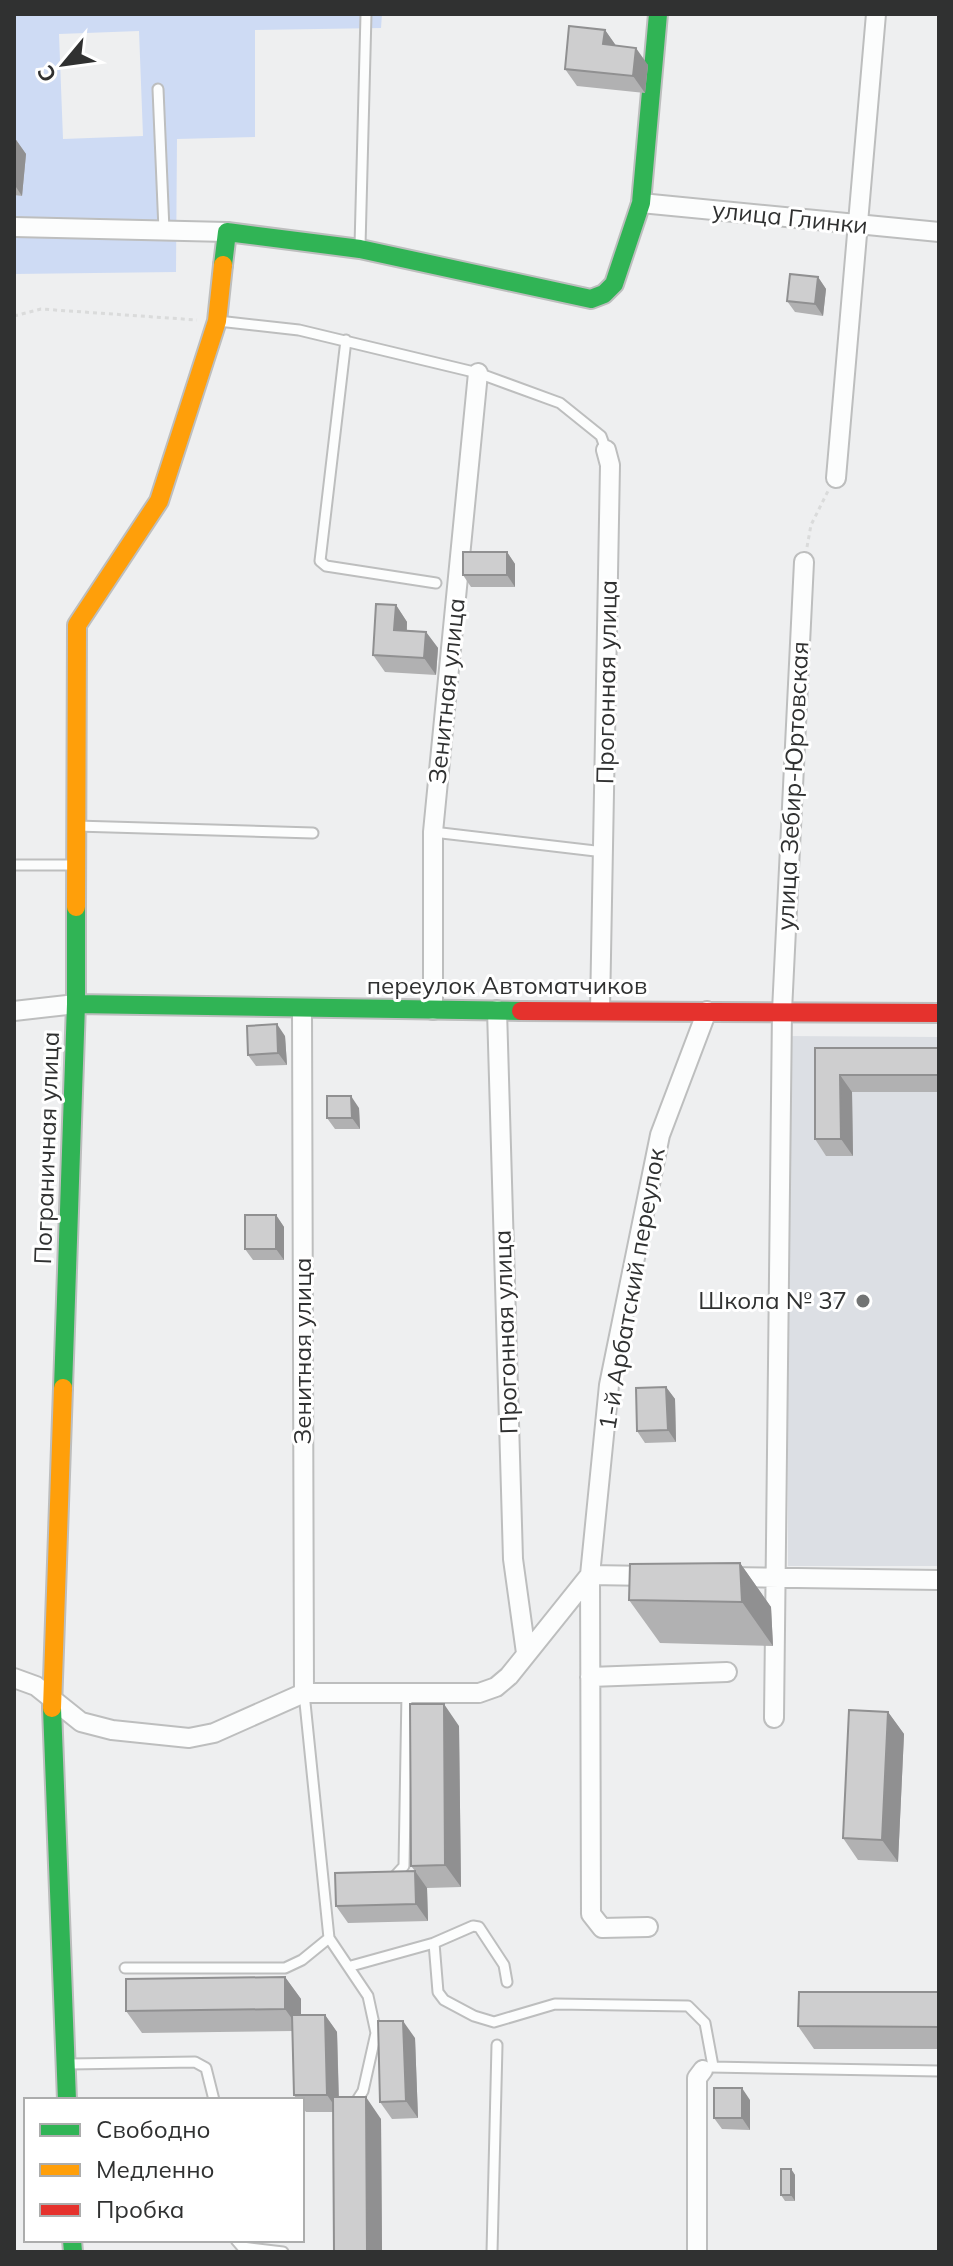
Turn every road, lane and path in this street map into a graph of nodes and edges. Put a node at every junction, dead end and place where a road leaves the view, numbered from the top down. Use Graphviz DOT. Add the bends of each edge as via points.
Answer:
graph roads {
  1 [pos="366,14"];
  2 [pos="658,14"];
  3 [pos="876,14"];
  4 [pos="158,89"];
  5 [pos="641,203"];
  6 [pos="856,224"];
  7 [pos="14,227"];
  8 [pos="164,230"];
  9 [pos="227,232"];
  10 [pos="939,232"];
  11 [pos="360,249"];
  12 [pos="14,316"];
  13 [pos="217,321"];
  14 [pos="346,340"];
  15 [pos="478,373"];
  16 [pos="606,450"];
  17 [pos="836,478"];
  18 [pos="804,562"];
  19 [pos="436,583"];
  20 [pos="73,826"];
  21 [pos="433,832"];
  22 [pos="313,833"];
  23 [pos="604,852"];
  24 [pos="14,865"];
  25 [pos="74,865"];
  26 [pos="76,1004"];
  27 [pos="302,1010"];
  28 [pos="433,1010"];
  29 [pos="497,1010"];
  30 [pos="600,1010"];
  31 [pos="14,1011"];
  32 [pos="707,1011"];
  33 [pos="782,1011"];
  34 [pos="939,1013"];
  35 [pos="590,1575"];
  36 [pos="668,1576"];
  37 [pos="714,1577"];
  38 [pos="776,1578"];
  39 [pos="939,1580"];
  40 [pos="526,1653"];
  41 [pos="727,1672"];
  42 [pos="590,1677"];
  43 [pos="14,1678"];
  44 [pos="304,1693"];
  45 [pos="407,1693"];
  46 [pos="52,1699"];
  47 [pos="774,1718"];
  48 [pos="379,1878"];
  49 [pos="337,1880"];
  50 [pos="323,1881"];
  51 [pos="648,1927"];
  52 [pos="329,1938"];
  53 [pos="434,1943"];
  54 [pos="351,1966"];
  55 [pos="125,1968"];
  56 [pos="507,1982"];
  57 [pos="497,2045"];
  58 [pos="66,2064"];
  59 [pos="708,2068"];
  60 [pos="939,2071"];
  61 [pos="67,2098"];
  62 [pos="214,2098"];
  63 [pos="339,2112"];
  64 [pos="238,2242"];
  65 [pos="283,2252"];
  66 [pos="492,2252"];
  67 [pos="697,2252"];
  1 -- 11 [label="lane"];
  2 -- 5 [label="street"];
  3 -- 6 [label="street"];
  4 -- 8 [label="lane"];
  5 -- 6 [label="street, улица Глинки"];
  5 -- 11 [label="street" via="614,284 591,299"];
  6 -- 10 [label="street, улица Глинки"];
  6 -- 17 [label="street"];
  7 -- 8 [label="street"];
  8 -- 9 [label="street"];
  9 -- 11 [label="street"];
  9 -- 13 [label="street, Пограничная улица"];
  12 -- 13 [label="path" via="41,309"];
  13 -- 14 [label="lane"];
  13 -- 20 [label="street, Пограничная улица" via="159,501 77,625"];
  14 -- 15 [label="lane"];
  14 -- 19 [label="lane" via="320,561"];
  15 -- 16 [label="lane" via="560,403 601,436"];
  15 -- 21 [label="street, Зенитная улица"];
  16 -- 23 [label="street, Прогонная улица" via="610,465"];
  17 -- 18 [label="path" via="811,525"];
  18 -- 33 [label="street, улица Зебир-Юртовская"];
  20 -- 22 [label="lane"];
  20 -- 25 [label="street, Пограничная улица"];
  21 -- 23 [label="lane"];
  21 -- 28 [label="street, Зенитная улица"];
  23 -- 30 [label="street, Прогонная улица"];
  24 -- 25 [label="lane"];
  25 -- 26 [label="street, Пограничная улица"];
  26 -- 27 [label="street, переулок Автоматчиков"];
  26 -- 31 [label="street"];
  26 -- 46 [label="street, Пограничная улица"];
  27 -- 28 [label="street, переулок Автоматчиков"];
  27 -- 44 [label="street, Зенитная улица"];
  28 -- 29 [label="street, переулок Автоматчиков"];
  29 -- 30 [label="street, переулок Автоматчиков"];
  29 -- 40 [label="street, Прогонная улица" via="513,1559"];
  30 -- 32 [label="street, переулок Автоматчиков"];
  32 -- 33 [label="street, переулок Автоматчиков"];
  32 -- 35 [label="street, 1-й Арбатский переулок" via="660,1135 609,1385"];
  33 -- 34 [label="street, переулок Автоматчиков"];
  33 -- 38 [label="street, улица Зебир-Юртовская"];
  35 -- 36 [label="street"];
  35 -- 40 [label="street"];
  35 -- 42 [label="street, 1-й Арбатский переулок"];
  37 -- 38 [label="street"];
  38 -- 39 [label="street"];
  38 -- 47 [label="street, улица Зебир-Юртовская"];
  40 -- 45 [label="street" via="509,1676 479,1693"];
  41 -- 42 [label="street"];
  42 -- 51 [label="street, 1-й Арбатский переулок" via="591,1914 602,1928"];
  43 -- 46 [label="street"];
  44 -- 45 [label="street"];
  44 -- 46 [label="street" via="214,1733 189,1738 81,1722"];
  44 -- 50 [label="lane"];
  45 -- 48 [label="lane" via="404,1866 394,1877"];
  46 -- 58 [label="street, Пограничная улица"];
  49 -- 50 [label="lane"];
  50 -- 52 [label="lane"];
  52 -- 54 [label="lane"];
  52 -- 55 [label="lane" via="285,1968"];
  53 -- 54 [label="lane"];
  53 -- 56 [label="lane" via="479,1927 504,1965"];
  53 -- 59 [label="lane" via="438,1992 474,2016 510,2020 555,2004 688,2006 705,2023"];
  54 -- 63 [label="lane" via="368,1996 376,2033 360,2101"];
  57 -- 66 [label="lane"];
  58 -- 61 [label="street, Пограничная улица"];
  58 -- 62 [label="lane" via="195,2062 206,2068"];
  59 -- 60 [label="lane"];
  59 -- 67 [label="street" via="697,2078"];
  64 -- 65 [label="lane"];
}
